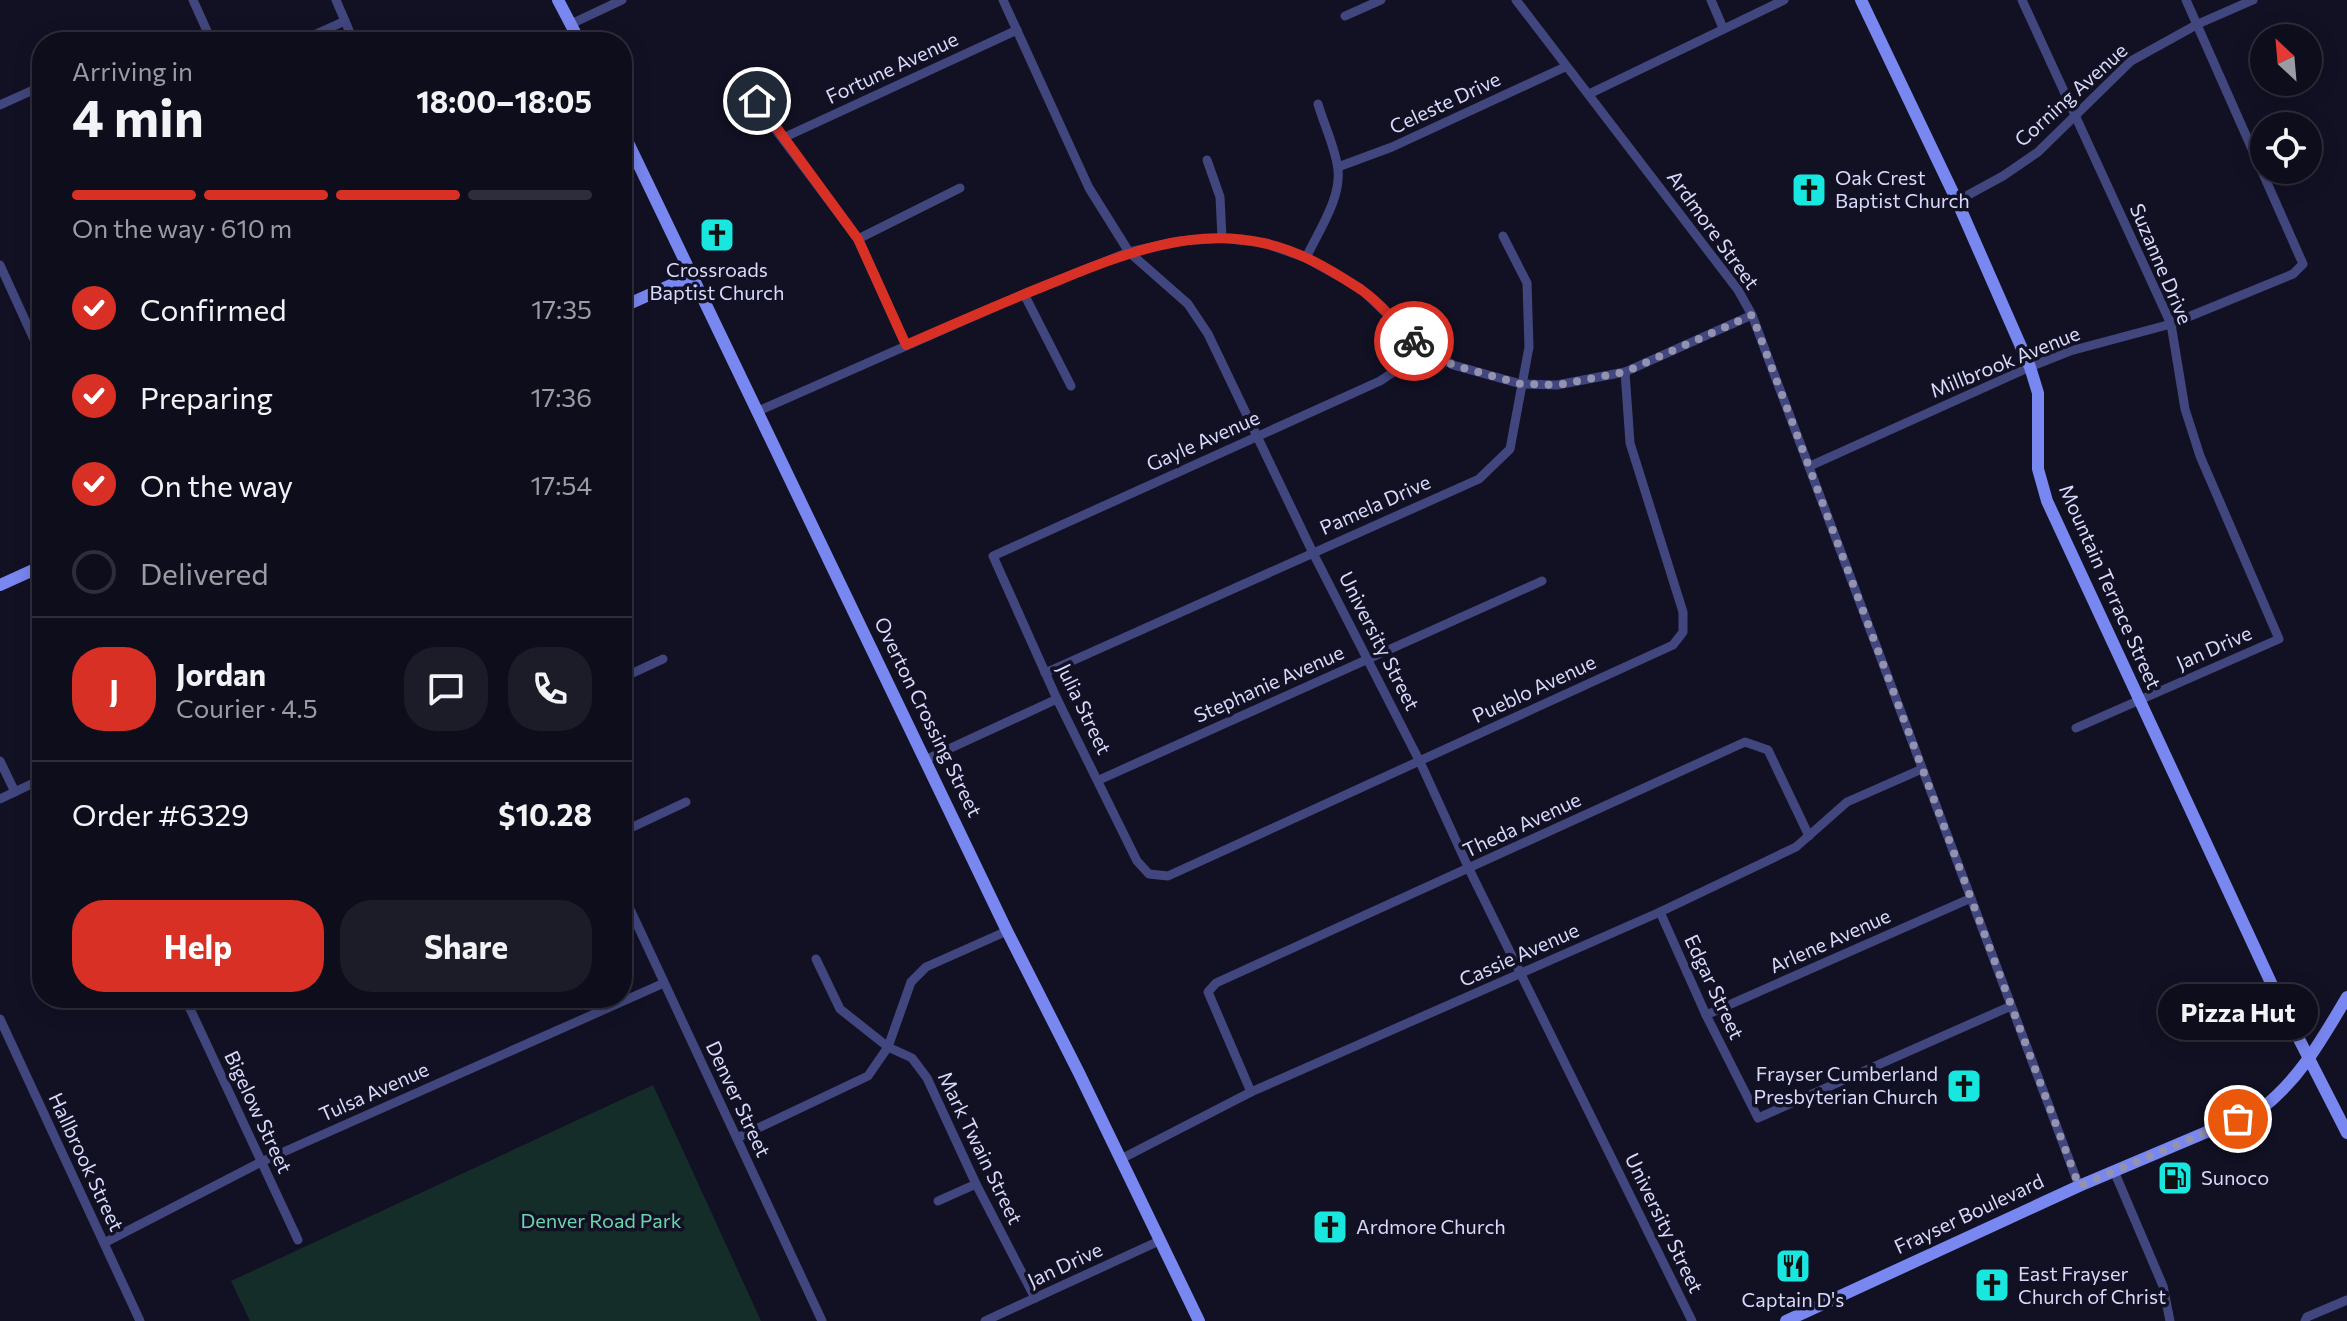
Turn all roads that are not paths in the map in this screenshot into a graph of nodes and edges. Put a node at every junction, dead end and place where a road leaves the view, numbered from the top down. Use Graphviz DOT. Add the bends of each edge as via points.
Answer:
graph roads {
  1 [pos="193,0"];
  2 [pos="336,0"];
  3 [pos="558,0"];
  4 [pos="622,0"];
  5 [pos="1003,0"];
  6 [pos="1381,0"];
  7 [pos="1516,0"];
  8 [pos="1711,0"];
  9 [pos="1784,0"];
  10 [pos="1861,0"];
  11 [pos="2022,0"];
  12 [pos="2186,0"];
  13 [pos="2253,0"];
  14 [pos="1345,16"];
  15 [pos="345,21"];
  16 [pos="571,24"];
  17 [pos="2198,24"];
  18 [pos="1723,28"];
  19 [pos="1017,30"];
  20 [pos="207,32"];
  21 [pos="320,32"];
  22 [pos="350,32"];
  23 [pos="575,32"];
  24 [pos="1565,67"];
  25 [pos="747,84"];
  26 [pos="32,91"];
  27 [pos="1589,94"];
  28 [pos="1318,104"];
  29 [pos="0,105"];
  30 [pos="2075,114"];
  31 [pos="783,138"];
  32 [pos="632,151"];
  33 [pos="1207,160"];
  34 [pos="1338,167"];
  35 [pos="960,188"];
  36 [pos="1957,201"];
  37 [pos="1503,236"];
  38 [pos="1222,238"];
  39 [pos="858,239"];
  40 [pos="1129,252"];
  41 [pos="1306,258"];
  42 [pos="0,265"];
  43 [pos="691,276"];
  44 [pos="1024,294"];
  45 [pos="632,303"];
  46 [pos="1752,315"];
  47 [pos="2171,324"];
  48 [pos="32,335"];
  49 [pos="906,345"];
  50 [pos="1420,346"];
  51 [pos="2030,367"];
  52 [pos="1625,372"];
  53 [pos="1521,384"];
  54 [pos="1071,386"];
  55 [pos="756,412"];
  56 [pos="1258,436"];
  57 [pos="1810,466"];
  58 [pos="1313,553"];
  59 [pos="993,556"];
  60 [pos="32,571"];
  61 [pos="1542,581"];
  62 [pos="0,585"];
  63 [pos="2279,639"];
  64 [pos="663,659"];
  65 [pos="1368,659"];
  66 [pos="632,673"];
  67 [pos="1045,673"];
  68 [pos="1057,699"];
  69 [pos="2138,700"];
  70 [pos="2076,728"];
  71 [pos="927,759"];
  72 [pos="0,761"];
  73 [pos="1420,762"];
  74 [pos="1922,769"];
  75 [pos="1099,780"];
  76 [pos="32,784"];
  77 [pos="15,792"];
  78 [pos="0,799"];
  79 [pos="686,802"];
  80 [pos="632,827"];
  81 [pos="1809,836"];
  82 [pos="1469,869"];
  83 [pos="1149,874"];
  84 [pos="1969,899"];
  85 [pos="1660,912"];
  86 [pos="632,914"];
  87 [pos="1007,931"];
  88 [pos="816,959"];
  89 [pos="1522,974"];
  90 [pos="664,983"];
  91 [pos="632,997"];
  92 [pos="2347,997"];
  93 [pos="2011,1006"];
  94 [pos="190,1008"];
  95 [pos="608,1008"];
  96 [pos="1706,1015"];
  97 [pos="0,1019"];
  98 [pos="888,1047"];
  99 [pos="2309,1061"];
  100 [pos="1251,1092"];
  101 [pos="2347,1133"];
  102 [pos="737,1138"];
  103 [pos="1121,1159"];
  104 [pos="261,1162"];
  105 [pos="2114,1171"];
  106 [pos="976,1184"];
  107 [pos="2079,1186"];
  108 [pos="938,1201"];
  109 [pos="298,1240"];
  110 [pos="1159,1241"];
  111 [pos="104,1243"];
  112 [pos="1035,1298"];
  113 [pos="2347,1300"];
  114 [pos="140,1321"];
  115 [pos="822,1321"];
  116 [pos="985,1321"];
  117 [pos="1199,1321"];
  118 [pos="1692,1321"];
  119 [pos="1786,1321"];
  120 [pos="2170,1321"];
  121 [pos="2305,1321"];
  1 -- 20 [label="street"];
  2 -- 15 [label="street"];
  3 -- 16 [label="street"];
  4 -- 16 [label="street"];
  5 -- 19 [label="street, University Street"];
  6 -- 14 [label="street"];
  7 -- 24 [label="street, Ardmore Street"];
  8 -- 18 [label="street"];
  9 -- 18 [label="street"];
  10 -- 36 [label="street, Mountain Terrace Street"];
  11 -- 30 [label="street, Suzanne Drive"];
  12 -- 17 [label="street"];
  13 -- 17 [label="street, Corning Avenue"];
  15 -- 21 [label="street"];
  15 -- 22 [label="street"];
  16 -- 23 [label="street"];
  17 -- 30 [label="street, Corning Avenue" via="2131,61"];
  17 -- 47 [label="street, Millbrook Avenue" via="2303,264 2293,274"];
  18 -- 27 [label="street"];
  19 -- 31 [label="street, Fortune Avenue"];
  19 -- 40 [label="street, University Street" via="1089,188"];
  24 -- 27 [label="street, Ardmore Street"];
  24 -- 34 [label="street, Celeste Drive"];
  25 -- 31 [label="street"];
  26 -- 29 [label="street"];
  27 -- 46 [label="street, Ardmore Street"];
  28 -- 34 [label="street"];
  30 -- 36 [label="street, Corning Avenue" via="2038,152"];
  30 -- 47 [label="street, Suzanne Drive"];
  31 -- 39 [label="street"];
  32 -- 43 [label="street, Overton Crossing Street"];
  33 -- 38 [label="street" via="1220,197"];
  34 -- 41 [label="street" via="1331,206"];
  35 -- 39 [label="street"];
  36 -- 51 [label="street, Mountain Terrace Street"];
  37 -- 53 [label="street, Pamela Drive" via="1527,283 1529,347"];
  38 -- 40 [label="street"];
  38 -- 41 [label="street" via="1264,243"];
  39 -- 49 [label="street"];
  40 -- 44 [label="street"];
  40 -- 56 [label="street, University Street" via="1188,304"];
  41 -- 50 [label="street" via="1360,288"];
  42 -- 48 [label="street"];
  43 -- 45 [label="street"];
  43 -- 55 [label="street, Overton Crossing Street"];
  44 -- 49 [label="street"];
  44 -- 54 [label="street"];
  46 -- 52 [label="street"];
  46 -- 57 [label="street, Ardmore Street"];
  47 -- 51 [label="street, Millbrook Avenue"];
  47 -- 63 [label="street, Suzanne Drive" via="2185,409 2200,456"];
  49 -- 55 [label="street"];
  50 -- 53 [label="street" via="1453,365"];
  50 -- 56 [label="street, Gayle Avenue" via="1380,381"];
  51 -- 57 [label="street, Millbrook Avenue"];
  51 -- 69 [label="street, Mountain Terrace Street" via="2038,393 2038,469 2047,501"];
  52 -- 53 [label="street" via="1557,385"];
  52 -- 73 [label="street, Pueblo Avenue" via="1630,443 1683,612 1683,632 1673,645"];
  53 -- 58 [label="street, Pamela Drive" via="1510,449 1479,479"];
  55 -- 71 [label="street, Overton Crossing Street"];
  56 -- 58 [label="street, University Street"];
  56 -- 59 [label="street, Gayle Avenue"];
  57 -- 74 [label="street, Ardmore Street"];
  58 -- 65 [label="street, University Street"];
  58 -- 67 [label="street, Pamela Drive"];
  59 -- 67 [label="street, Julia Street"];
  60 -- 62 [label="street"];
  61 -- 65 [label="street, Stephanie Avenue"];
  63 -- 69 [label="street, Jan Drive"];
  64 -- 66 [label="street"];
  65 -- 73 [label="street, University Street"];
  65 -- 75 [label="street, Stephanie Avenue"];
  67 -- 68 [label="street, Julia Street"];
  68 -- 71 [label="street"];
  68 -- 75 [label="street, Julia Street"];
  69 -- 70 [label="street, Jan Drive"];
  69 -- 99 [label="street, Mountain Terrace Street"];
  71 -- 87 [label="street, Overton Crossing Street"];
  72 -- 77 [label="street"];
  73 -- 82 [label="street, University Street"];
  73 -- 83 [label="street, Pueblo Avenue" via="1168,876"];
  74 -- 81 [label="street, Cassie Avenue" via="1847,802"];
  74 -- 84 [label="street, Ardmore Street"];
  75 -- 83 [label="street, Julia Street" via="1137,861"];
  76 -- 77 [label="street"];
  77 -- 78 [label="street"];
  79 -- 80 [label="street"];
  81 -- 82 [label="street, Theda Avenue" via="1768,750 1745,742"];
  81 -- 85 [label="street, Cassie Avenue"];
  82 -- 89 [label="street, University Street"];
  82 -- 100 [label="street, Theda Avenue" via="1216,983 1208,992"];
  84 -- 93 [label="street, Ardmore Street"];
  84 -- 96 [label="street, Arlene Avenue"];
  85 -- 89 [label="street, Cassie Avenue"];
  85 -- 96 [label="street, Edgar Street"];
  86 -- 90 [label="street, Denver Street"];
  87 -- 98 [label="street" via="926,967 911,982"];
  87 -- 103 [label="street, Overton Crossing Street"];
  88 -- 98 [label="street, Mark Twain Street" via="840,1009"];
  89 -- 100 [label="street, Cassie Avenue"];
  89 -- 118 [label="street, University Street"];
  90 -- 91 [label="street, Tulsa Avenue"];
  90 -- 102 [label="street, Denver Street"];
  92 -- 99 [label="street, Frayser Boulevard"];
  93 -- 96 [label="street, Edgar Street" via="1758,1118"];
  93 -- 107 [label="street, Ardmore Street"];
  94 -- 104 [label="street, Bigelow Street"];
  95 -- 104 [label="street, Tulsa Avenue"];
  97 -- 111 [label="street, Hallbrook Street"];
  98 -- 102 [label="street" via="868,1076"];
  98 -- 106 [label="street, Mark Twain Street" via="912,1058 927,1078"];
  99 -- 101 [label="street, Mountain Terrace Street"];
  99 -- 105 [label="street, Frayser Boulevard" via="2261,1109"];
  100 -- 103 [label="street, Cassie Avenue"];
  102 -- 115 [label="street, Denver Street"];
  103 -- 110 [label="street, Overton Crossing Street"];
  104 -- 109 [label="street, Bigelow Street"];
  104 -- 111 [label="street, Tulsa Avenue"];
  105 -- 107 [label="street, Frayser Boulevard"];
  105 -- 120 [label="street" via="2163,1286"];
  106 -- 108 [label="street"];
  106 -- 112 [label="street, Mark Twain Street"];
  107 -- 119 [label="street, Frayser Boulevard"];
  110 -- 112 [label="street, Jan Drive"];
  110 -- 117 [label="street, Overton Crossing Street"];
  111 -- 114 [label="street, Hallbrook Street"];
  112 -- 116 [label="street, Jan Drive"];
  113 -- 121 [label="street"];
}
